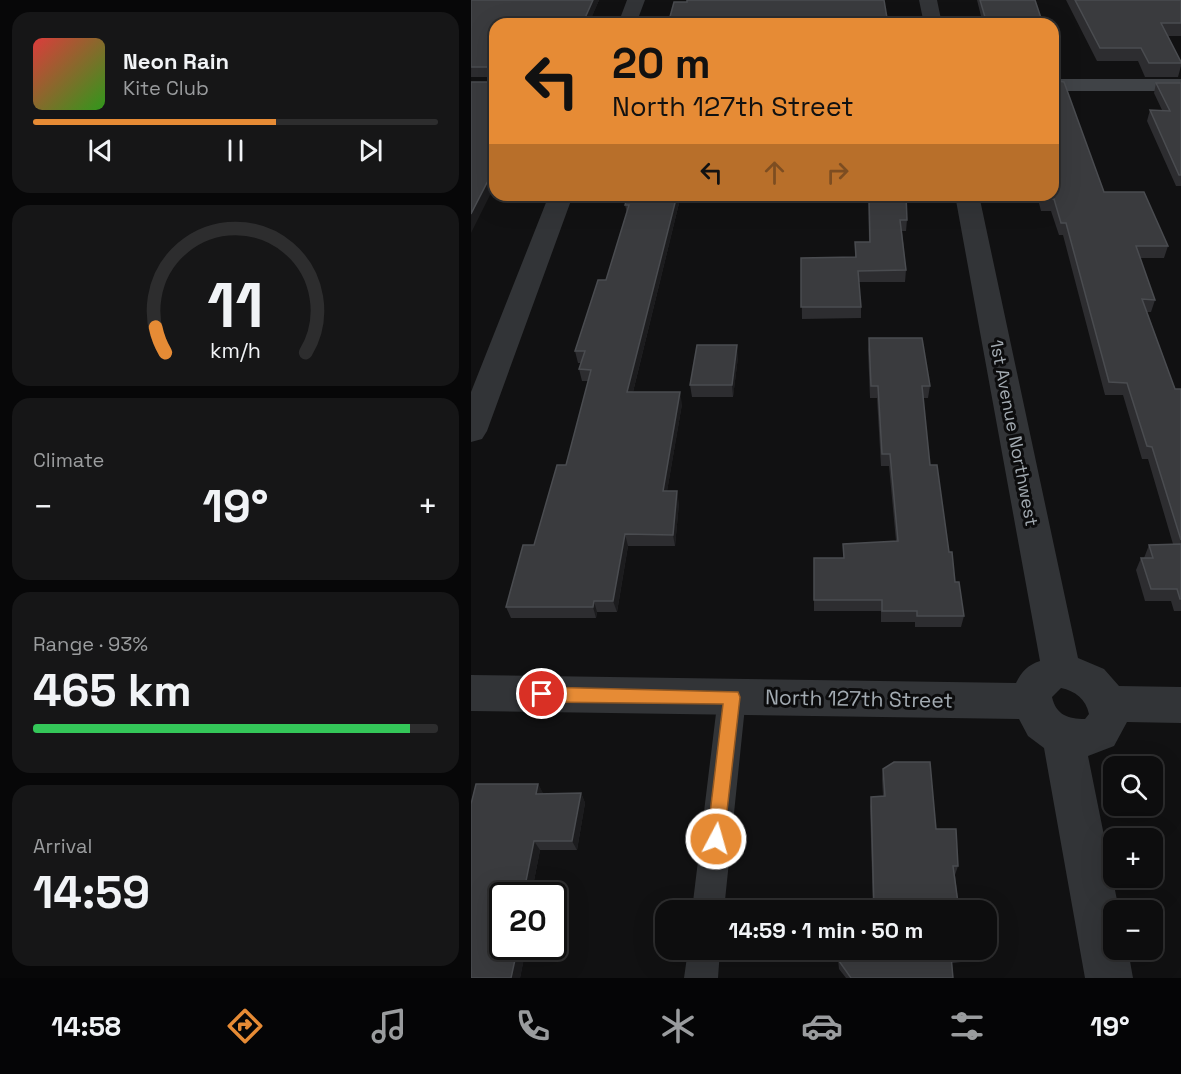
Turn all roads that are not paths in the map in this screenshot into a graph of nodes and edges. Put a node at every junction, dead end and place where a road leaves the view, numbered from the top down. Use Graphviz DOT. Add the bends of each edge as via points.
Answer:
graph roads {
  1 [pos="636,0"];
  2 [pos="928,0"];
  3 [pos="629,18"];
  4 [pos="932,18"];
  5 [pos="1181,85"];
  6 [pos="1059,86"];
  7 [pos="559,201"];
  8 [pos="968,201"];
  9 [pos="471,431"];
  10 [pos="1061,671"];
  11 [pos="471,693"];
  12 [pos="732,697"];
  13 [pos="1031,700"];
  14 [pos="1108,704"];
  15 [pos="1181,705"];
  16 [pos="1063,737"];
  17 [pos="709,900"];
  18 [pos="703,960"];
  19 [pos="701,978"];
  20 [pos="1109,978"];
  1 -- 3 [label="street"];
  2 -- 4 [label="street"];
  5 -- 6 [label="street"];
  7 -- 9 [label="street"];
  8 -- 10 [label="street, 1st Avenue Northwest"];
  10 -- 13 [label="street" via="1047,674 1039,681"];
  10 -- 14 [label="street" via="1082,675 1093,682"];
  11 -- 12 [label="street, North 127th Street"];
  12 -- 13 [label="street, North 127th Street"];
  12 -- 17 [label="lane"];
  13 -- 16 [label="street" via="1033,712 1041,722"];
  14 -- 15 [label="street"];
  14 -- 16 [label="street" via="1105,724 1099,732 1088,738"];
  16 -- 20 [label="street"];
  18 -- 19 [label="lane"];
}
